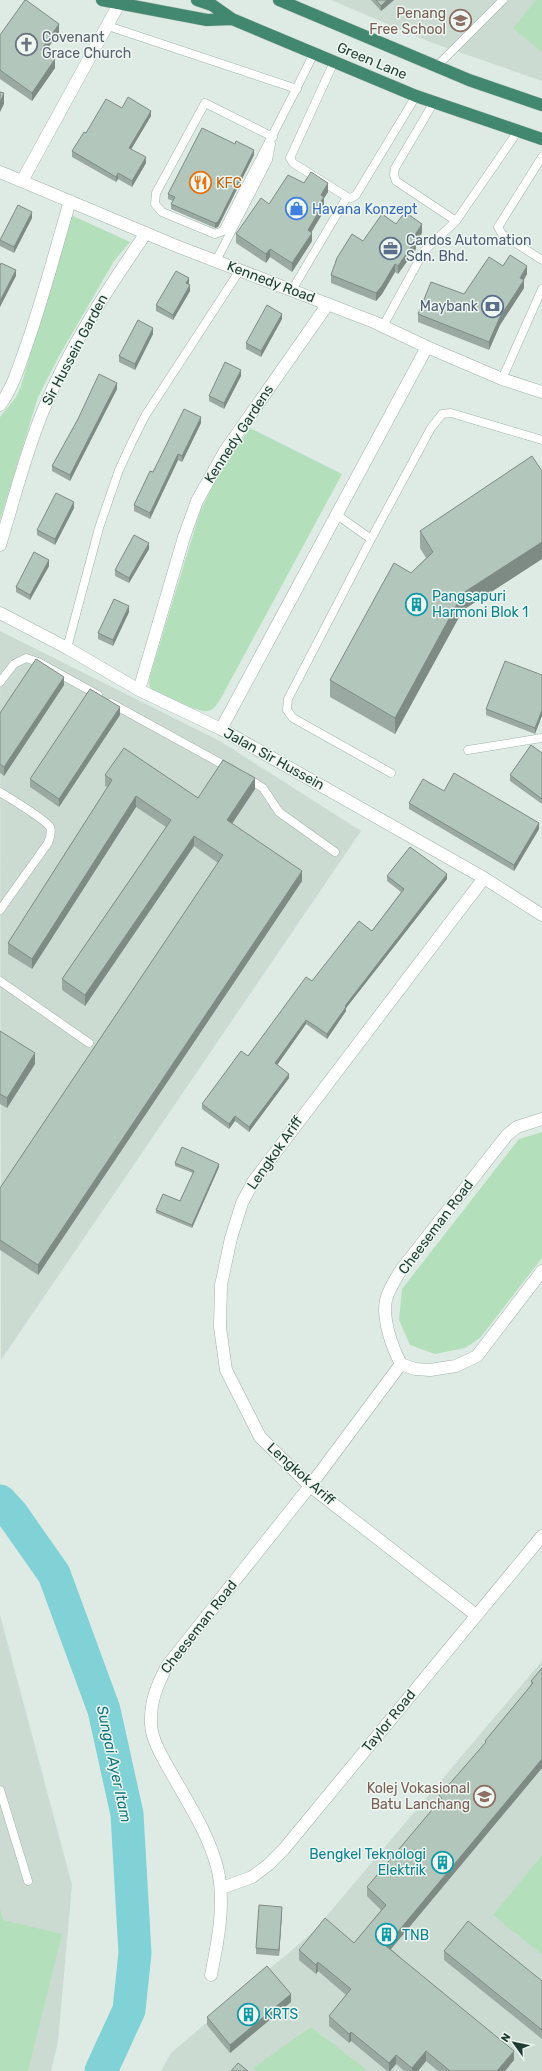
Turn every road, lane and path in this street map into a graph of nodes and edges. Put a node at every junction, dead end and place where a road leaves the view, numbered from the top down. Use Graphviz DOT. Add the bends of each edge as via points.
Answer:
graph roads {
  1 [pos="102,0"];
  2 [pos="197,0"];
  3 [pos="279,0"];
  4 [pos="503,0"];
  5 [pos="119,4"];
  6 [pos="232,19"];
  7 [pos="108,26"];
  8 [pos="314,53"];
  9 [pos="334,62"];
  10 [pos="437,66"];
  11 [pos="297,89"];
  12 [pos="416,96"];
  13 [pos="434,102"];
  14 [pos="542,105"];
  15 [pos="518,131"];
  16 [pos="273,137"];
  17 [pos="542,139"];
  18 [pos="542,157"];
  19 [pos="0,172"];
  20 [pos="22,181"];
  21 [pos="347,198"];
  22 [pos="70,201"];
  23 [pos="456,221"];
  24 [pos="146,233"];
  25 [pos="542,260"];
  26 [pos="216,261"];
  27 [pos="240,270"];
  28 [pos="542,289"];
  29 [pos="292,290"];
  30 [pos="328,304"];
  31 [pos="383,326"];
  32 [pos="427,347"];
  33 [pos="502,379"];
  34 [pos="542,392"];
  35 [pos="0,405"];
  36 [pos="542,440"];
  37 [pos="337,514"];
  38 [pos="371,539"];
  39 [pos="0,545"];
  40 [pos="0,613"];
  41 [pos="67,648"];
  42 [pos="0,682"];
  43 [pos="139,690"];
  44 [pos="221,729"];
  45 [pos="542,738"];
  46 [pos="468,750"];
  47 [pos="391,773"];
  48 [pos="0,792"];
  49 [pos="335,852"];
  50 [pos="484,878"];
  51 [pos="0,910"];
  52 [pos="542,915"];
  53 [pos="0,981"];
  54 [pos="89,1043"];
  55 [pos="542,1119"];
  56 [pos="542,1271"];
  57 [pos="401,1364"];
  58 [pos="310,1486"];
  59 [pos="542,1536"];
  60 [pos="476,1615"];
  61 [pos="0,1790"];
  62 [pos="28,1881"];
  63 [pos="222,1888"];
  64 [pos="211,1975"];
  1 -- 5 [label="highway"];
  2 -- 6 [label="highway, Green Lane" via="212,5"];
  3 -- 10 [label="highway, Green Lane"];
  4 -- 10 [label="lane"];
  5 -- 6 [label="highway" via="207,20"];
  5 -- 7 [label="street"];
  6 -- 8 [label="highway, Green Lane"];
  7 -- 11 [label="lane"];
  7 -- 20 [label="street"];
  8 -- 9 [label="highway, Green Lane"];
  8 -- 11 [label="lane"];
  9 -- 12 [label="highway, Green Lane"];
  9 -- 21 [label="lane" via="290,158 293,163"];
  10 -- 14 [label="highway, Green Lane"];
  11 -- 16 [label="lane"];
  12 -- 13 [label="highway, Green Lane"];
  12 -- 21 [label="lane" via="356,195"];
  13 -- 15 [label="highway, Green Lane"];
  13 -- 23 [label="lane" via="395,168 394,175 396,181"];
  15 -- 17 [label="highway, Green Lane"];
  15 -- 23 [label="lane"];
  16 -- 16 [label="lane" via="205,103 156,193 155,204 162,212 215,234 223,231"];
  16 -- 26 [label="lane" via="268,160"];
  18 -- 25 [label="lane" via="498,227 502,234"];
  19 -- 20 [label="street, Kennedy Road"];
  20 -- 22 [label="street, Kennedy Road"];
  21 -- 29 [label="lane"];
  22 -- 24 [label="street, Kennedy Road"];
  22 -- 35 [label="street" via="28,340 8,394"];
  23 -- 31 [label="lane" via="424,251"];
  24 -- 26 [label="street, Kennedy Road"];
  24 -- 39 [label="street, Sir Hussein Garden" via="105,292 70,353 42,412"];
  26 -- 27 [label="street, Kennedy Road"];
  27 -- 29 [label="street, Kennedy Road"];
  27 -- 41 [label="lane" via="145,416 119,470 99,528"];
  28 -- 33 [label="lane"];
  29 -- 30 [label="street, Kennedy Road"];
  30 -- 31 [label="street, Kennedy Road"];
  30 -- 43 [label="street, Kennedy Gardens" via="225,451 197,500"];
  31 -- 32 [label="street, Kennedy Road"];
  32 -- 33 [label="street, Kennedy Road"];
  32 -- 37 [label="street"];
  33 -- 34 [label="street, Kennedy Road"];
  36 -- 38 [label="lane" via="456,414 442,414 431,428"];
  37 -- 38 [label="lane"];
  37 -- 44 [label="street"];
  38 -- 47 [label="lane" via="286,704 293,718"];
  40 -- 41 [label="street, Jalan Sir Hussein"];
  41 -- 43 [label="street, Jalan Sir Hussein"];
  42 -- 49 [label="lane" via="14,664 26,658 38,662 257,783 279,812"];
  43 -- 44 [label="street, Jalan Sir Hussein"];
  44 -- 50 [label="street, Jalan Sir Hussein"];
  45 -- 46 [label="lane"];
  48 -- 51 [label="lane" via="43,821 51,833 48,842"];
  50 -- 52 [label="street, Jalan Sir Hussein"];
  50 -- 58 [label="street, Lengkok Ariff" via="262,1169 242,1203 231,1238 221,1285 220,1327 226,1370 260,1436"];
  53 -- 54 [label="lane"];
  55 -- 57 [label="street, Cheeseman Road" via="517,1128 496,1147 390,1287 386,1301 386,1319"];
  56 -- 57 [label="street" via="477,1356 456,1366 430,1370 415,1369"];
  57 -- 58 [label="street, Cheeseman Road"];
  58 -- 60 [label="street, Lengkok Ariff"];
  58 -- 63 [label="street, Cheeseman Road" via="166,1666 157,1684 152,1703 151,1725 156,1744 208,1842"];
  59 -- 60 [label="street, Taylor Road"];
  60 -- 63 [label="street, Taylor Road" via="284,1849 252,1878"];
  61 -- 62 [label="lane"];
  63 -- 64 [label="street, Cheeseman Road"];
}
